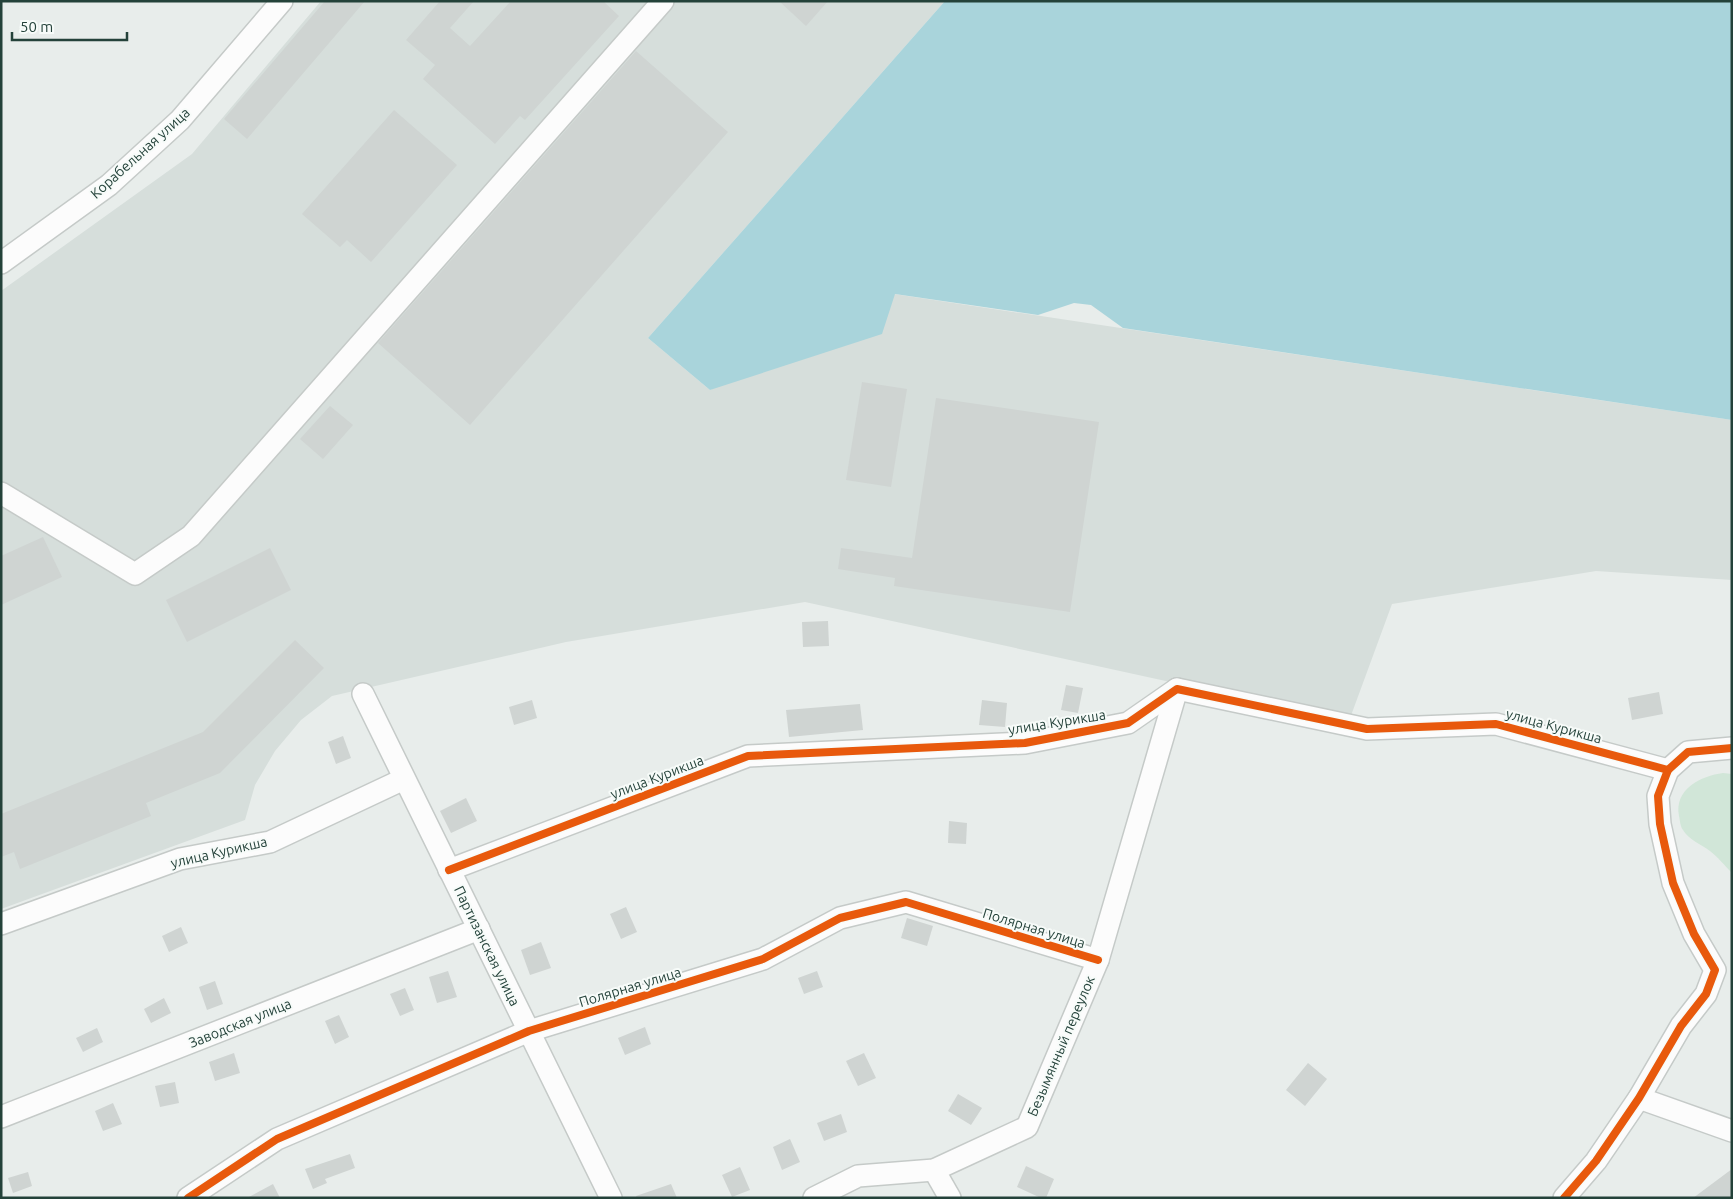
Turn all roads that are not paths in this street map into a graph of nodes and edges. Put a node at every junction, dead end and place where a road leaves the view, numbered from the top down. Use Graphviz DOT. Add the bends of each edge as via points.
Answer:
graph roads {
  1 [pos="282,1"];
  2 [pos="663,1"];
  3 [pos="1,263"];
  4 [pos="1,493"];
  5 [pos="1177,688"];
  6 [pos="363,694"];
  7 [pos="1732,748"];
  8 [pos="1668,770"];
  9 [pos="404,779"];
  10 [pos="449,870"];
  11 [pos="1,924"];
  12 [pos="479,929"];
  13 [pos="1098,960"];
  14 [pos="529,1031"];
  15 [pos="1639,1098"];
  16 [pos="1,1118"];
  17 [pos="1732,1131"];
  18 [pos="934,1170"];
  19 [pos="188,1198"];
  20 [pos="611,1198"];
  21 [pos="814,1198"];
  22 [pos="950,1198"];
  23 [pos="1564,1198"];
  1 -- 3 [label="street, Корабельная улица" via="180,120 109,185"];
  2 -- 4 [label="street" via="191,536 135,574"];
  5 -- 8 [label="street, улица Курикша" via="1367,729 1496,724"];
  5 -- 10 [label="street, улица Курикша" via="1128,723 1025,743 748,756"];
  5 -- 13 [label="street, Безымянный переулок"];
  6 -- 9 [label="street, Партизанская улица"];
  7 -- 8 [label="street" via="1688,752"];
  8 -- 15 [label="street" via="1658,796 1660,824 1673,883 1694,934 1715,970 1706,994 1682,1026"];
  9 -- 10 [label="street, Партизанская улица"];
  9 -- 11 [label="street, улица Курикша" via="270,842 180,859"];
  10 -- 12 [label="street, Партизанская улица"];
  12 -- 14 [label="street, Партизанская улица"];
  12 -- 16 [label="street, Заводская улица"];
  13 -- 14 [label="street, Полярная улица" via="906,902 840,918 763,959"];
  13 -- 18 [label="street, Безымянный переулок" via="1027,1127"];
  14 -- 19 [label="street, Полярная улица" via="277,1139"];
  14 -- 20 [label="street, Партизанская улица"];
  15 -- 17 [label="street"];
  15 -- 23 [label="street" via="1596,1161"];
  18 -- 21 [label="street, Безымянный переулок" via="858,1176"];
  18 -- 22 [label="street"];
}
